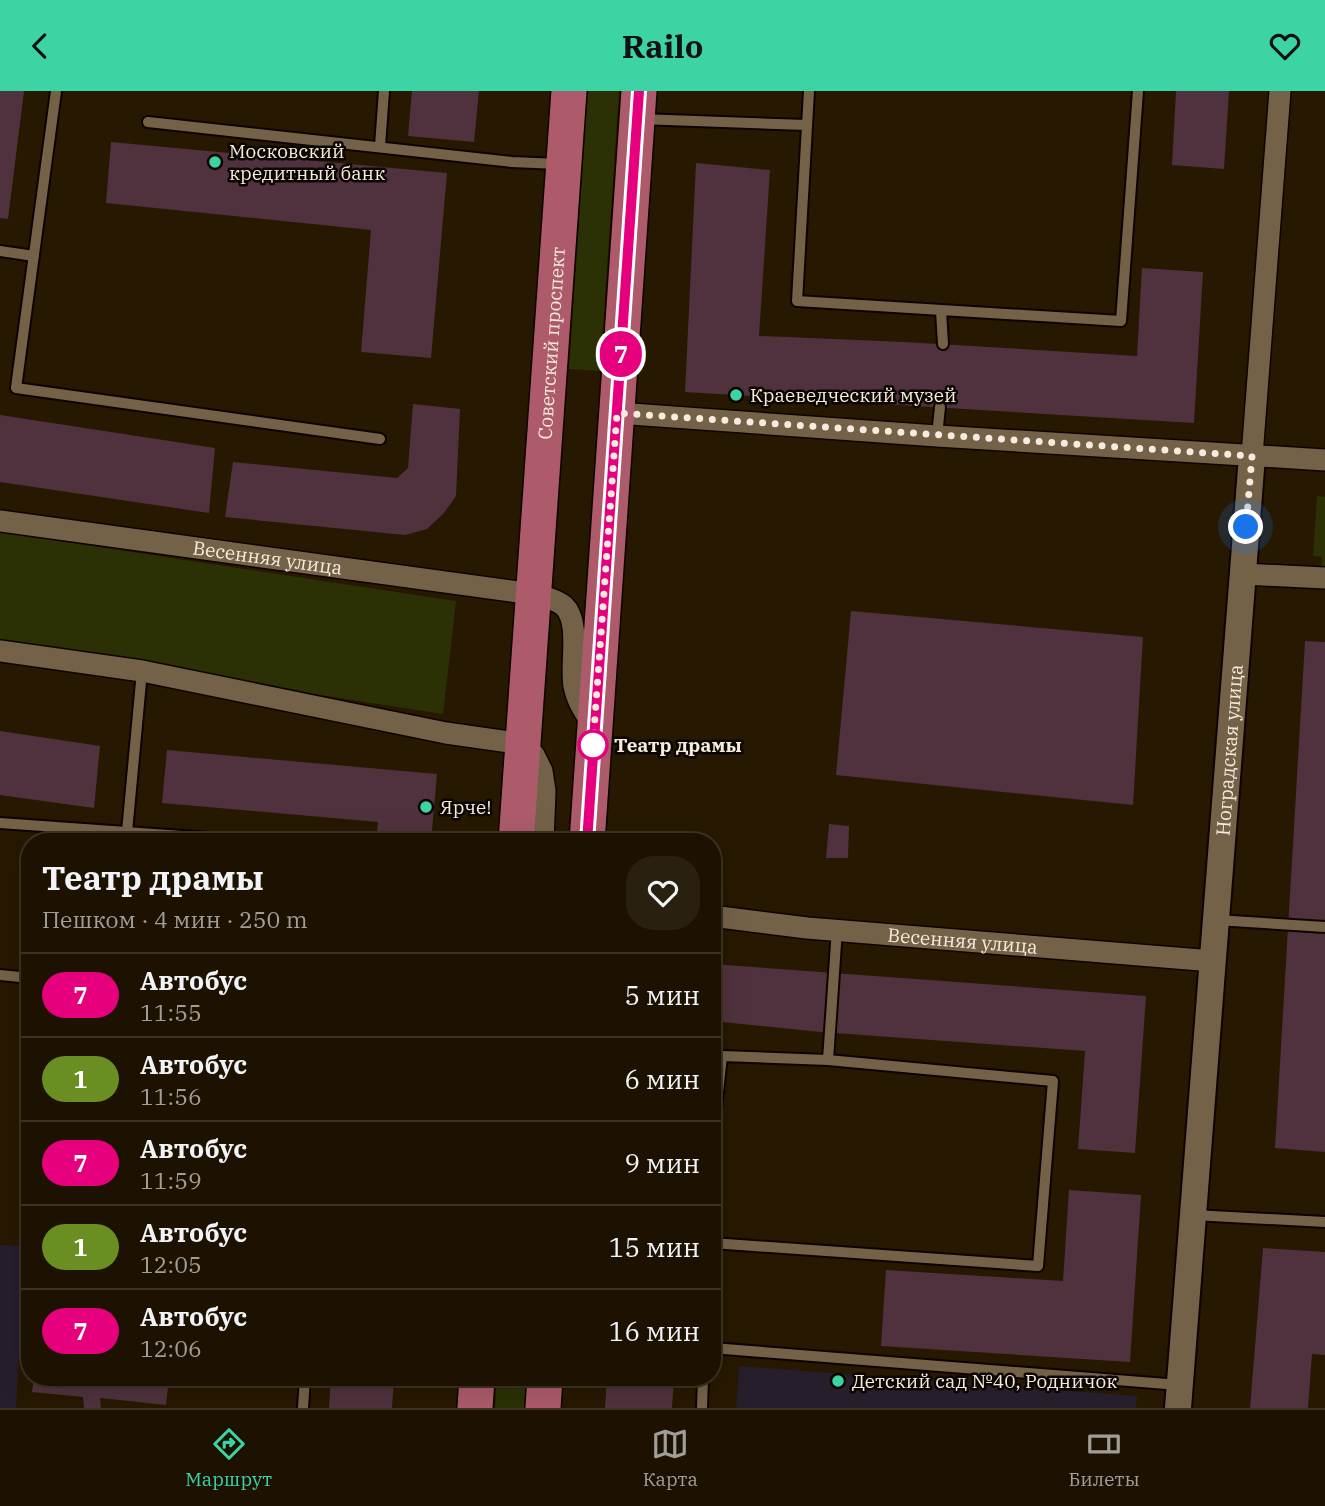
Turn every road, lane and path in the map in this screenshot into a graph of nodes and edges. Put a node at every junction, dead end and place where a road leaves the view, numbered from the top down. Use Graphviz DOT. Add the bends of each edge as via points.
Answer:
graph roads {
  1 [pos="56,91"];
  2 [pos="384,91"];
  3 [pos="569,91"];
  4 [pos="809,91"];
  5 [pos="1138,91"];
  6 [pos="1280,91"];
  7 [pos="638,105"];
  8 [pos="148,122"];
  9 [pos="806,125"];
  10 [pos="380,146"];
  11 [pos="564,164"];
  12 [pos="0,251"];
  13 [pos="34,256"];
  14 [pos="941,311"];
  15 [pos="943,344"];
  16 [pos="940,407"];
  17 [pos="617,413"];
  18 [pos="937,436"];
  19 [pos="380,439"];
  20 [pos="1252,456"];
  21 [pos="1325,460"];
  22 [pos="0,521"];
  23 [pos="1243,574"];
  24 [pos="1325,578"];
  25 [pos="533,594"];
  26 [pos="0,651"];
  27 [pos="142,671"];
  28 [pos="594,726"];
  29 [pos="523,744"];
  30 [pos="0,823"];
  31 [pos="127,832"];
  32 [pos="131,833"];
  33 [pos="517,833"];
  34 [pos="543,833"];
  35 [pos="588,833"];
  36 [pos="721,917"];
  37 [pos="1216,920"];
  38 [pos="1325,927"];
  39 [pos="837,929"];
  40 [pos="1213,961"];
  41 [pos="0,975"];
  42 [pos="21,977"];
  43 [pos="828,1060"];
  44 [pos="721,1065"];
  45 [pos="1193,1215"];
  46 [pos="1325,1222"];
  47 [pos="721,1244"];
  48 [pos="721,1349"];
  49 [pos="304,1386"];
  50 [pos="476,1386"];
  51 [pos="544,1386"];
  52 [pos="703,1386"];
  53 [pos="1179,1396"];
  54 [pos="303,1408"];
  55 [pos="475,1408"];
  56 [pos="543,1408"];
  57 [pos="702,1408"];
  1 -- 13 [label="lane"];
  2 -- 10 [label="lane"];
  3 -- 11 [label="main road, Советский проспект"];
  4 -- 9 [label="lane"];
  5 -- 14 [label="lane" via="1121,321"];
  6 -- 20 [label="street, Ноградская улица"];
  7 -- 9 [label="lane"];
  7 -- 17 [label="main road"];
  8 -- 10 [label="lane"];
  9 -- 14 [label="lane" via="797,300"];
  10 -- 11 [label="lane"];
  11 -- 25 [label="main road, Советский проспект"];
  12 -- 13 [label="lane"];
  13 -- 19 [label="lane" via="16,388"];
  14 -- 15 [label="lane"];
  16 -- 18 [label="lane"];
  17 -- 18 [label="street"];
  17 -- 28 [label="main road"];
  18 -- 20 [label="street"];
  20 -- 21 [label="street"];
  20 -- 23 [label="street, Ноградская улица"];
  22 -- 25 [label="street, Весенняя улица"];
  23 -- 24 [label="street"];
  23 -- 37 [label="street, Ноградская улица"];
  25 -- 28 [label="street" via="564,606 572,618 574,687"];
  25 -- 29 [label="main road, Советский проспект"];
  26 -- 27 [label="street"];
  27 -- 29 [label="street" via="446,733"];
  27 -- 31 [label="lane"];
  28 -- 35 [label="main road"];
  29 -- 33 [label="main road, Советский проспект"];
  29 -- 34 [label="street" via="542,771"];
  30 -- 31 [label="lane"];
  31 -- 32 [label="lane"];
  36 -- 39 [label="street, Весенняя улица"];
  37 -- 38 [label="lane"];
  37 -- 40 [label="street, Ноградская улица"];
  39 -- 40 [label="street, Весенняя улица"];
  39 -- 43 [label="lane"];
  40 -- 45 [label="street, Ноградская улица"];
  41 -- 42 [label="lane"];
  43 -- 44 [label="lane" via="722,1056"];
  43 -- 47 [label="lane" via="1052,1081 1038,1266"];
  45 -- 46 [label="lane"];
  45 -- 53 [label="street, Ноградская улица"];
  48 -- 53 [label="lane"];
  49 -- 54 [label="lane"];
  50 -- 55 [label="main road"];
  51 -- 56 [label="main road"];
  52 -- 57 [label="lane"];
}
